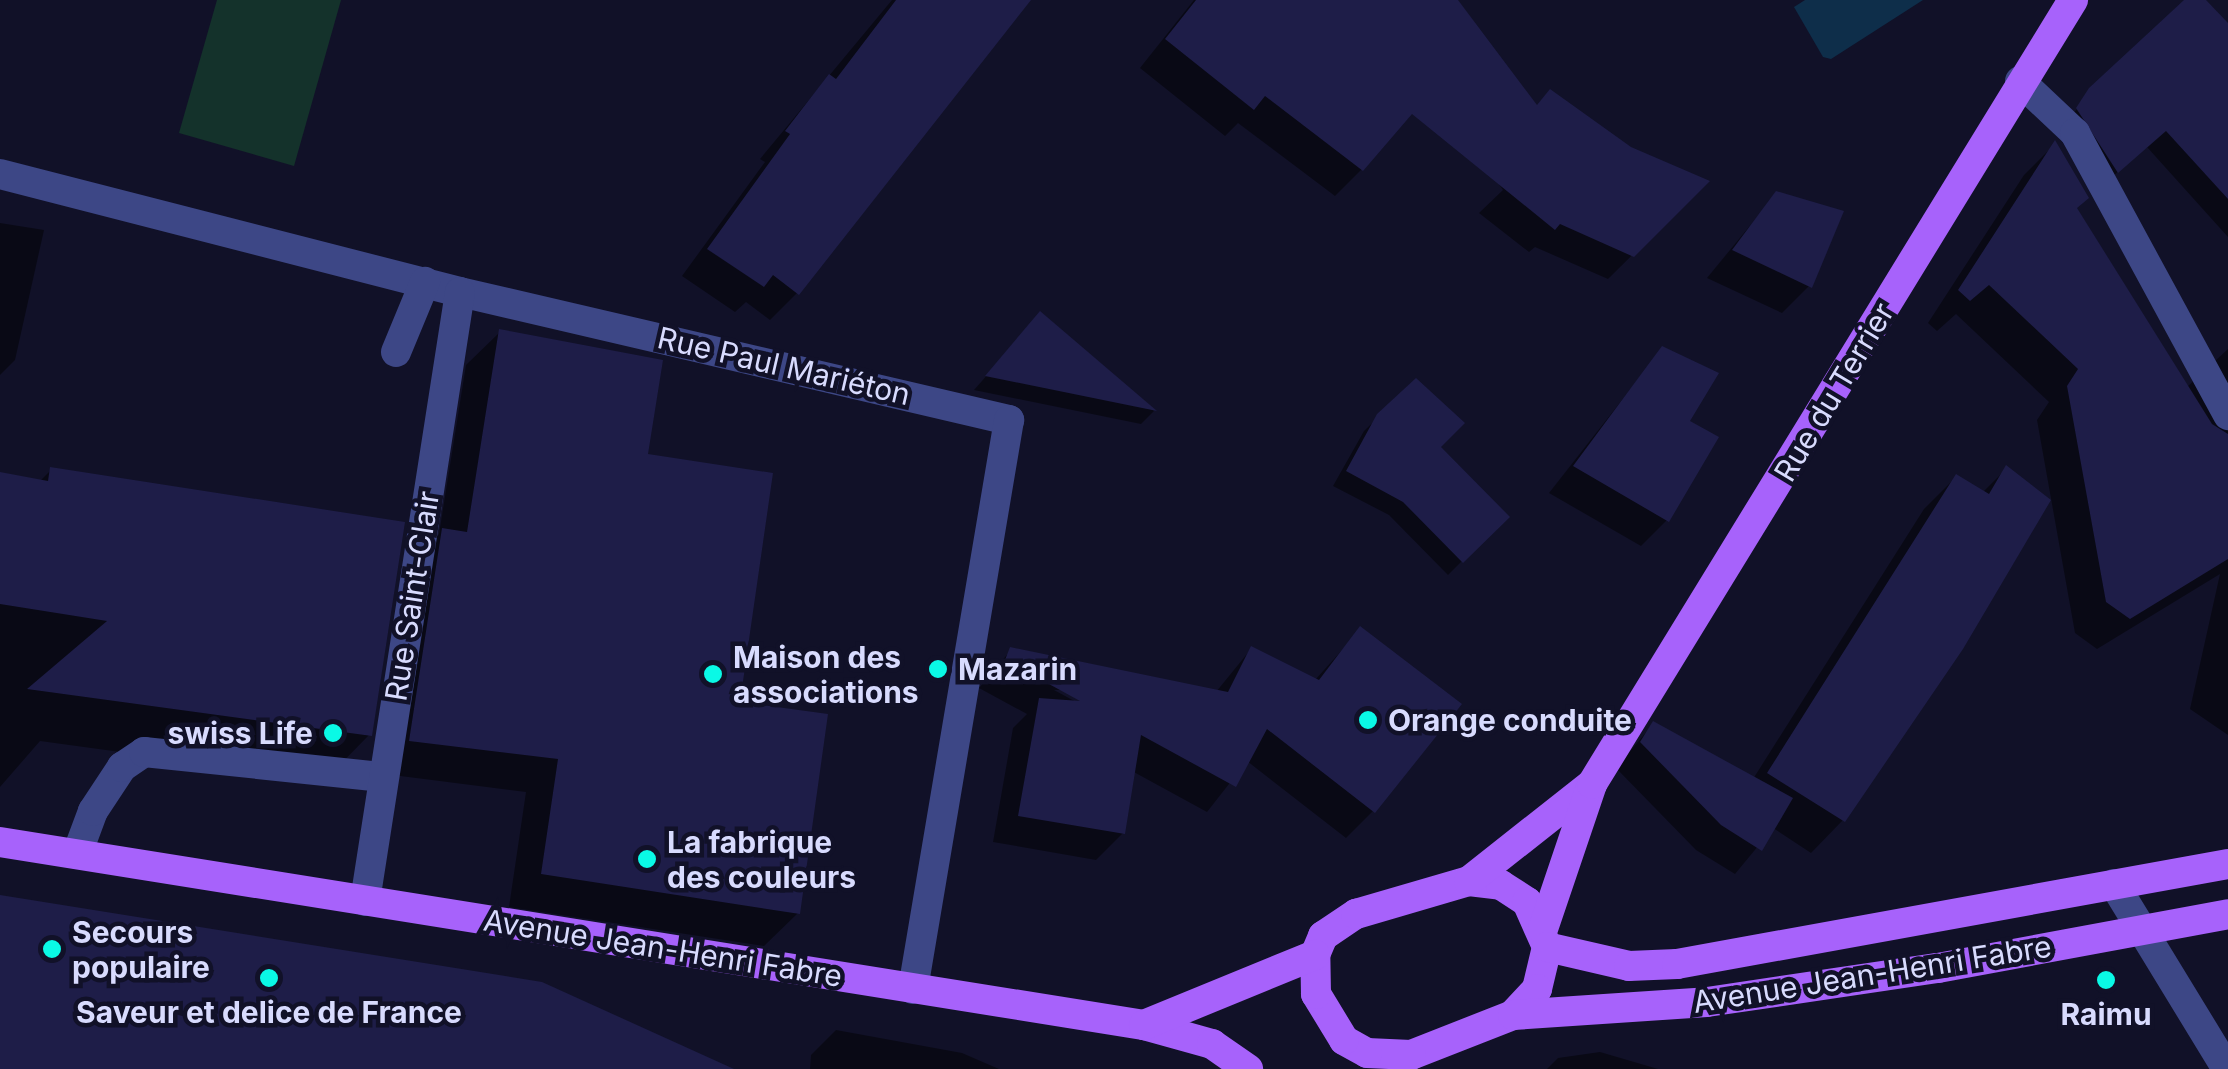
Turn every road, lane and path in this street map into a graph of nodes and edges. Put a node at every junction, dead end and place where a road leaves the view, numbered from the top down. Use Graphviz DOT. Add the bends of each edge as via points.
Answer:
graph roads {
  1 [pos="2073,0"];
  2 [pos="2020,81"];
  3 [pos="0,174"];
  4 [pos="425,282"];
  5 [pos="460,292"];
  6 [pos="396,352"];
  7 [pos="2228,415"];
  8 [pos="383,777"];
  9 [pos="1592,784"];
  10 [pos="0,842"];
  11 [pos="77,854"];
  12 [pos="2228,864"];
  13 [pos="1469,881"];
  14 [pos="2114,884"];
  15 [pos="366,901"];
  16 [pos="2228,914"];
  17 [pos="2141,929"];
  18 [pos="1545,938"];
  19 [pos="1315,955"];
  20 [pos="913,989"];
  21 [pos="1513,1015"];
  22 [pos="1144,1025"];
  23 [pos="1388,1064"];
  24 [pos="1248,1069"];
  25 [pos="2227,1069"];
  1 -- 2 [label="main road, Rue du Terrier"];
  2 -- 7 [label="street" via="2075,133"];
  2 -- 9 [label="main road, Rue du Terrier"];
  3 -- 4 [label="street, Rue Paul Mariéton"];
  4 -- 5 [label="street, Rue Paul Mariéton"];
  4 -- 6 [label="street"];
  5 -- 8 [label="street, Rue Saint-Clair"];
  5 -- 20 [label="street, Rue Paul Mariéton" via="1009,420"];
  8 -- 11 [label="street" via="144,752 122,767"];
  8 -- 15 [label="street, Rue Saint-Clair"];
  9 -- 13 [label="main road, Rue du Terrier"];
  9 -- 18 [label="main road, Rue du Terrier"];
  10 -- 11 [label="main road, Avenue Jean-Henri Fabre"];
  11 -- 15 [label="main road, Avenue Jean-Henri Fabre"];
  12 -- 14 [label="main road, Avenue Jean-Henri Fabre"];
  13 -- 18 [label="main road" via="1501,885 1527,902"];
  13 -- 19 [label="main road" via="1356,914 1323,936"];
  14 -- 17 [label="street"];
  14 -- 18 [label="main road, Avenue Jean-Henri Fabre" via="1676,964 1629,966"];
  15 -- 20 [label="main road, Avenue Jean-Henri Fabre"];
  16 -- 17 [label="main road, Avenue Jean-Henri Fabre"];
  17 -- 21 [label="main road, Avenue Jean-Henri Fabre" via="1707,1002"];
  17 -- 25 [label="street"];
  18 -- 21 [label="main road" via="1537,990"];
  19 -- 22 [label="main road"];
  19 -- 23 [label="main road" via="1316,994 1326,1020"];
  20 -- 22 [label="main road, Avenue Jean-Henri Fabre"];
  21 -- 23 [label="main road"];
  22 -- 24 [label="main road, Avenue Jean-Henri Fabre" via="1212,1044"];
}
